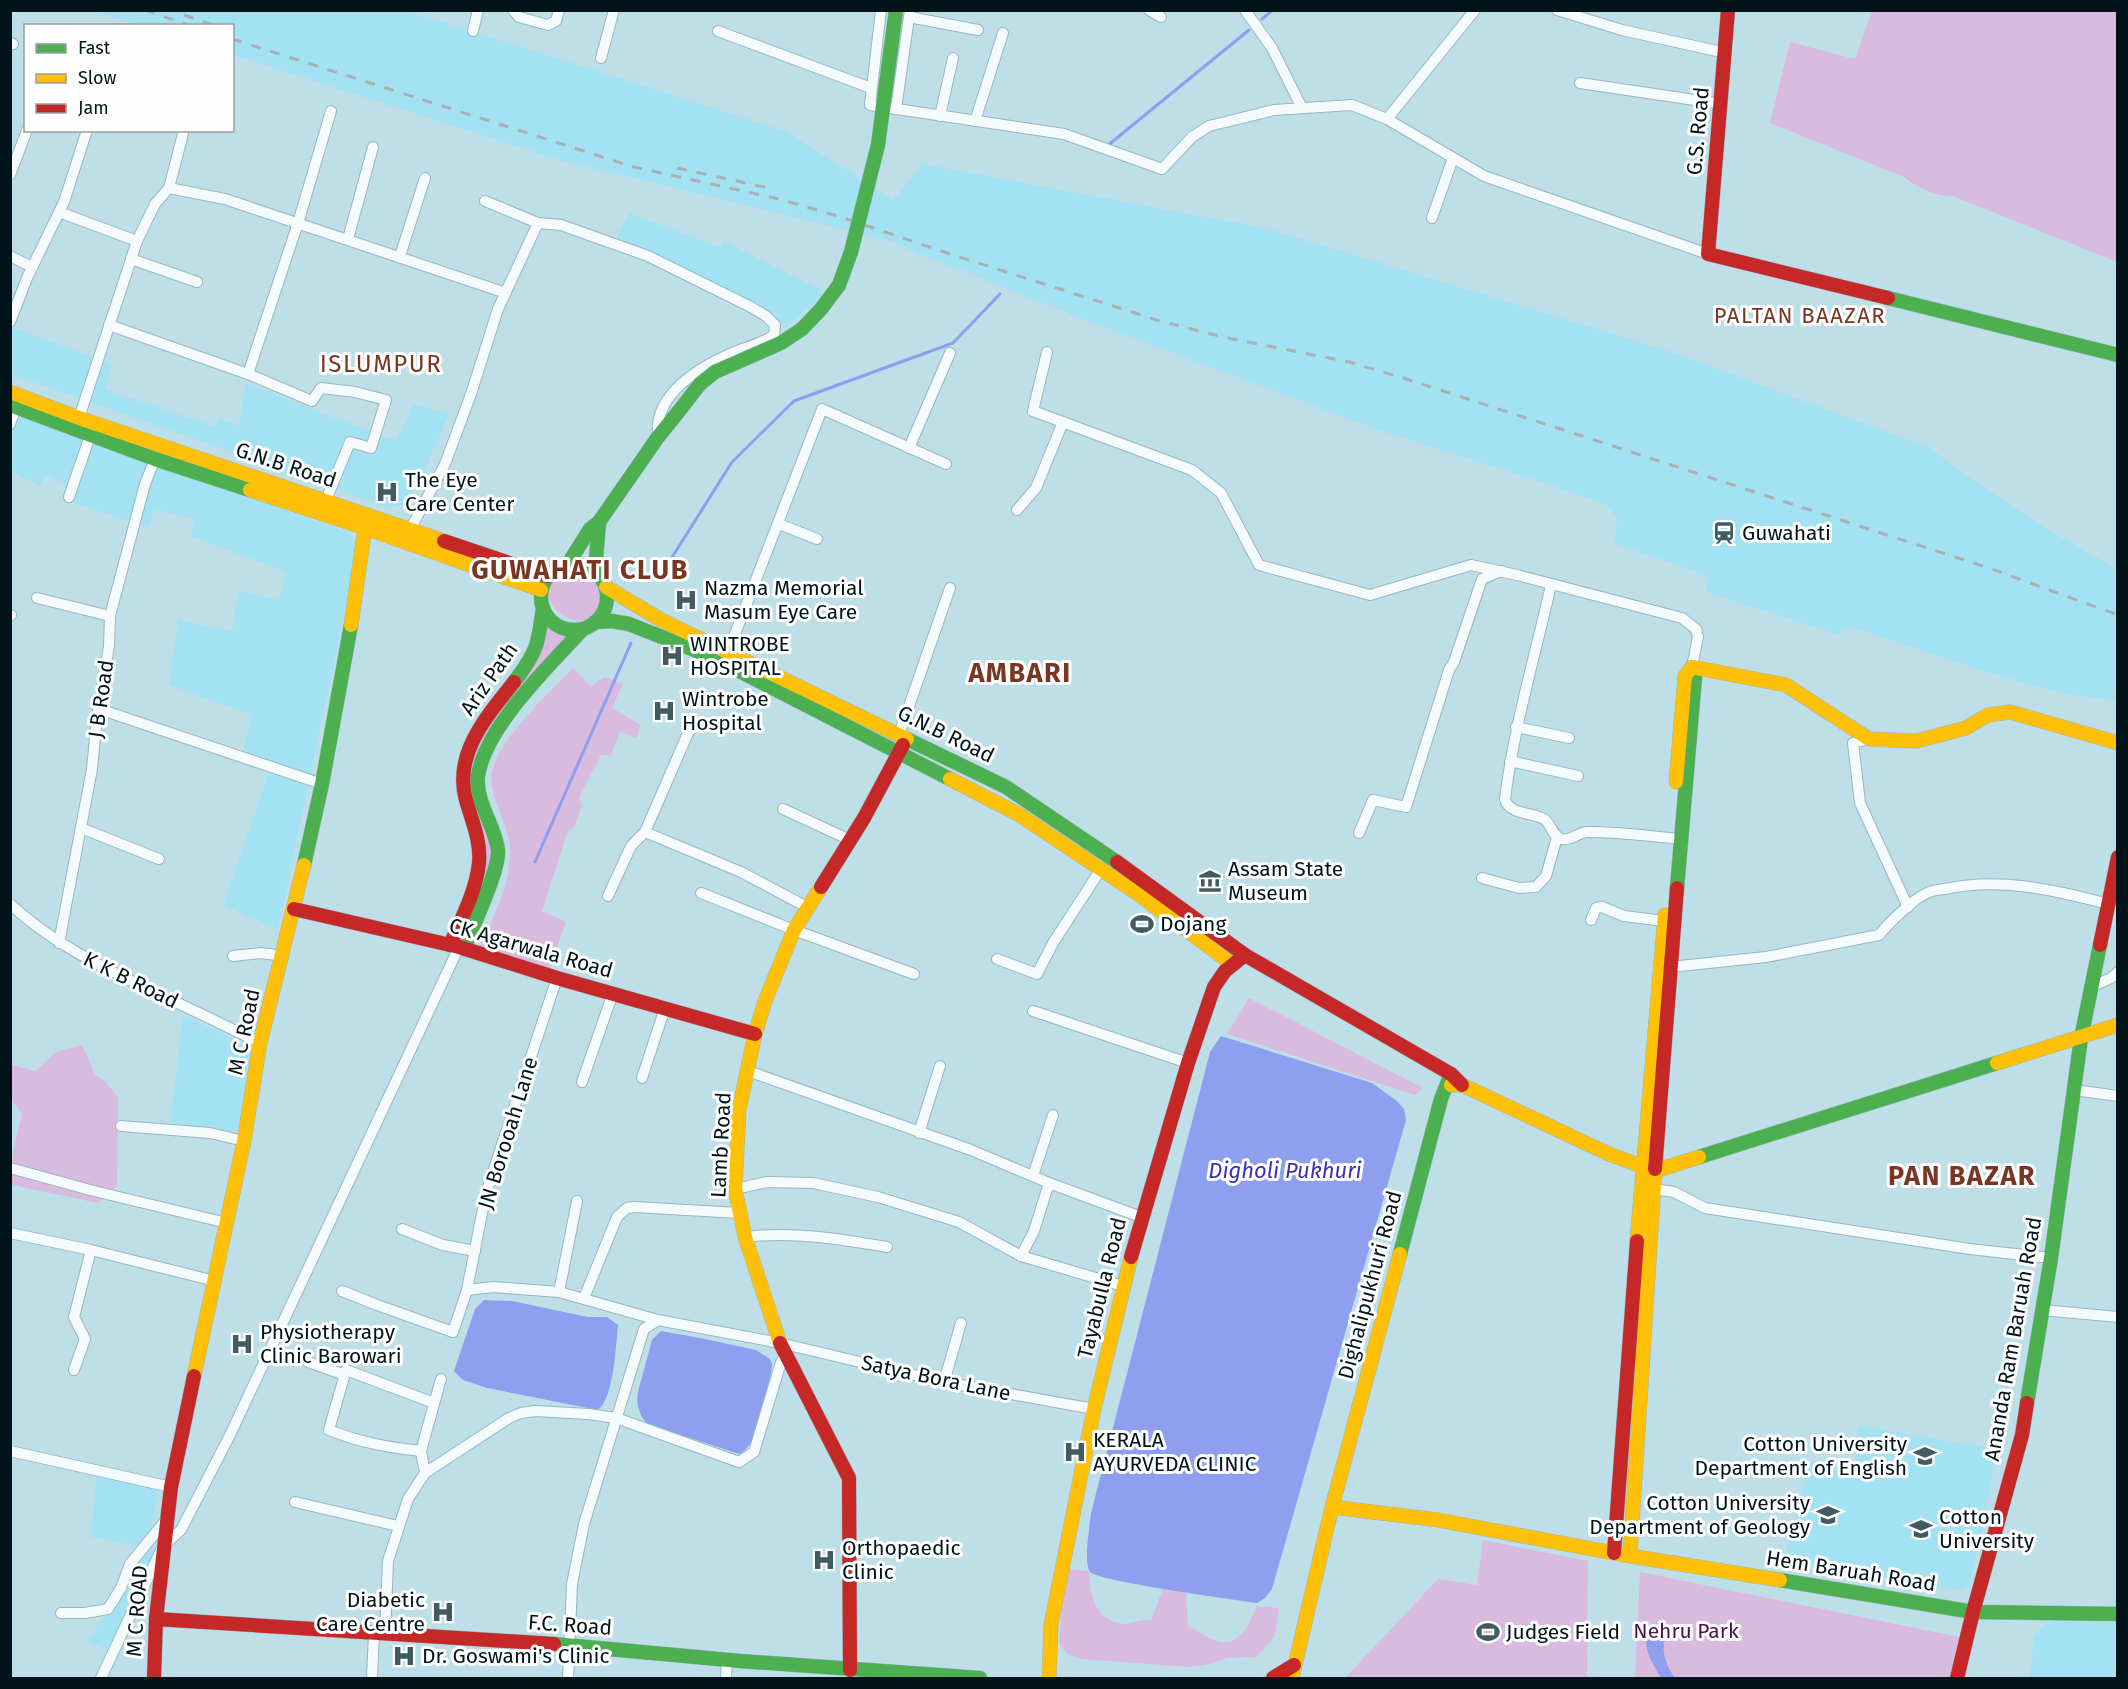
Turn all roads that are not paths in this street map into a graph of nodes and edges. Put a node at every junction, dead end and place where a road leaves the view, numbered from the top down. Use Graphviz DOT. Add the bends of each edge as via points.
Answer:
graph roads {
  1 [pos="478,10"];
  2 [pos="513,10"];
  3 [pos="559,10"];
  4 [pos="614,10"];
  5 [pos="881,10"];
  6 [pos="896,10"];
  7 [pos="1149,10"];
  8 [pos="1245,10"];
  9 [pos="1475,10"];
  10 [pos="1557,10"];
  11 [pos="1728,10"];
  12 [pos="910,14"];
  13 [pos="1161,17"];
  14 [pos="473,30"];
  15 [pos="978,30"];
  16 [pos="718,31"];
  17 [pos="1003,33"];
  18 [pos="1726,53"];
  19 [pos="601,58"];
  20 [pos="953,58"];
  21 [pos="1580,83"];
  22 [pos="871,88"];
  23 [pos="1722,104"];
  24 [pos="1302,108"];
  25 [pos="896,110"];
  26 [pos="331,111"];
  27 [pos="940,116"];
  28 [pos="1387,119"];
  29 [pos="975,121"];
  30 [pos="26,132"];
  31 [pos="86,132"];
  32 [pos="183,132"];
  33 [pos="373,147"];
  34 [pos="1454,158"];
  35 [pos="10,175"];
  36 [pos="425,178"];
  37 [pos="169,188"];
  38 [pos="485,201"];
  39 [pos="59,212"];
  40 [pos="1432,218"];
  41 [pos="298,223"];
  42 [pos="538,223"];
  43 [pos="348,239"];
  44 [pos="138,241"];
  45 [pos="1708,254"];
  46 [pos="10,256"];
  47 [pos="399,256"];
  48 [pos="131,259"];
  49 [pos="32,267"];
  50 [pos="197,282"];
  51 [pos="506,293"];
  52 [pos="10,322"];
  53 [pos="109,325"];
  54 [pos="1047,352"];
  55 [pos="950,353"];
  56 [pos="2118,356"];
  57 [pos="248,374"];
  58 [pos="10,392"];
  59 [pos="13,406"];
  60 [pos="79,418"];
  61 [pos="1063,422"];
  62 [pos="10,424"];
  63 [pos="90,436"];
  64 [pos="658,437"];
  65 [pos="909,448"];
  66 [pos="155,459"];
  67 [pos="946,464"];
  68 [pos="69,497"];
  69 [pos="326,500"];
  70 [pos="1017,510"];
  71 [pos="599,522"];
  72 [pos="779,524"];
  73 [pos="365,528"];
  74 [pos="410,530"];
  75 [pos="817,539"];
  76 [pos="568,564"];
  77 [pos="595,571"];
  78 [pos="1501,571"];
  79 [pos="548,576"];
  80 [pos="1551,585"];
  81 [pos="606,587"];
  82 [pos="950,588"];
  83 [pos="541,590"];
  84 [pos="37,598"];
  85 [pos="543,608"];
  86 [pos="110,616"];
  87 [pos="589,626"];
  88 [pos="728,652"];
  89 [pos="1692,667"];
  90 [pos="99,709"];
  91 [pos="692,724"];
  92 [pos="1516,727"];
  93 [pos="903,736"];
  94 [pos="1569,738"];
  95 [pos="1869,739"];
  96 [pos="2118,744"];
  97 [pos="899,754"];
  98 [pos="1510,761"];
  99 [pos="1578,776"];
  100 [pos="322,784"];
  101 [pos="783,809"];
  102 [pos="81,828"];
  103 [pos="645,832"];
  104 [pos="1359,832"];
  105 [pos="1557,837"];
  106 [pos="1676,839"];
  107 [pos="850,840"];
  108 [pos="2118,857"];
  109 [pos="159,859"];
  110 [pos="1101,868"];
  111 [pos="1482,878"];
  112 [pos="701,893"];
  113 [pos="608,896"];
  114 [pos="10,904"];
  115 [pos="2108,904"];
  116 [pos="807,907"];
  117 [pos="1908,907"];
  118 [pos="294,909"];
  119 [pos="1591,920"];
  120 [pos="1664,921"];
  121 [pos="794,930"];
  122 [pos="59,943"];
  123 [pos="457,947"];
  124 [pos="1245,955"];
  125 [pos="233,956"];
  126 [pos="283,956"];
  127 [pos="997,959"];
  128 [pos="1232,964"];
  129 [pos="1670,967"];
  130 [pos="2118,972"];
  131 [pos="914,974"];
  132 [pos="556,978"];
  133 [pos="2091,987"];
  134 [pos="613,993"];
  135 [pos="665,1008"];
  136 [pos="1033,1011"];
  137 [pos="2118,1025"];
  138 [pos="755,1034"];
  139 [pos="2081,1038"];
  140 [pos="260,1043"];
  141 [pos="1188,1063"];
  142 [pos="940,1066"];
  143 [pos="748,1071"];
  144 [pos="642,1078"];
  145 [pos="1449,1079"];
  146 [pos="582,1082"];
  147 [pos="2074,1090"];
  148 [pos="2118,1096"];
  149 [pos="1053,1115"];
  150 [pos="121,1126"];
  151 [pos="919,1132"];
  152 [pos="244,1141"];
  153 [pos="10,1168"];
  154 [pos="1649,1169"];
  155 [pos="1033,1176"];
  156 [pos="1050,1183"];
  157 [pos="735,1189"];
  158 [pos="1654,1190"];
  159 [pos="577,1201"];
  160 [pos="739,1213"];
  161 [pos="1141,1217"];
  162 [pos="227,1223"];
  163 [pos="402,1228"];
  164 [pos="10,1233"];
  165 [pos="745,1237"];
  166 [pos="887,1247"];
  167 [pos="91,1250"];
  168 [pos="475,1251"];
  169 [pos="1021,1256"];
  170 [pos="2051,1258"];
  171 [pos="215,1281"];
  172 [pos="1123,1286"];
  173 [pos="342,1290"];
  174 [pos="467,1290"];
  175 [pos="559,1292"];
  176 [pos="584,1298"];
  177 [pos="2042,1310"];
  178 [pos="634,1314"];
  179 [pos="2118,1317"];
  180 [pos="658,1320"];
  181 [pos="961,1323"];
  182 [pos="644,1329"];
  183 [pos="780,1343"];
  184 [pos="786,1356"];
  185 [pos="308,1362"];
  186 [pos="74,1370"];
  187 [pos="345,1375"];
  188 [pos="441,1379"];
  189 [pos="944,1382"];
  190 [pos="434,1403"];
  191 [pos="1094,1409"];
  192 [pos="616,1418"];
  193 [pos="10,1451"];
  194 [pos="421,1451"];
  195 [pos="425,1473"];
  196 [pos="171,1487"];
  197 [pos="295,1502"];
  198 [pos="1332,1507"];
  199 [pos="166,1520"];
  200 [pos="398,1526"];
  201 [pos="163,1546"];
  202 [pos="1614,1553"];
  203 [pos="1630,1556"];
  204 [pos="61,1612"];
  205 [pos="1973,1612"];
  206 [pos="2118,1614"];
  207 [pos="156,1619"];
  208 [pos="379,1634"];
  209 [pos="571,1645"];
  210 [pos="727,1660"];
  211 [pos="1293,1672"];
  212 [pos="849,1674"];
  213 [pos="101,1678"];
  214 [pos="154,1678"];
  215 [pos="372,1678"];
  216 [pos="568,1678"];
  217 [pos="726,1678"];
  218 [pos="980,1678"];
  219 [pos="1049,1678"];
  220 [pos="1273,1678"];
  221 [pos="1957,1678"];
  1 -- 14 [label="street"];
  2 -- 3 [label="street" via="519,17 548,25 556,21"];
  4 -- 19 [label="street"];
  5 -- 22 [label="street"];
  6 -- 64 [label="street, bridge" via="878,145 839,285 821,309 781,343 715,372 700,384"];
  7 -- 13 [label="street"];
  8 -- 24 [label="street" via="1272,48"];
  9 -- 28 [label="street"];
  10 -- 18 [label="street" via="1622,30"];
  11 -- 18 [label="street, G.S. Road"];
  12 -- 15 [label="street"];
  12 -- 25 [label="street"];
  16 -- 22 [label="street"];
  17 -- 29 [label="street"];
  18 -- 23 [label="street, G.S. Road"];
  20 -- 27 [label="street"];
  21 -- 23 [label="street"];
  22 -- 25 [label="street" via="870,105"];
  23 -- 45 [label="street, G.S. Road"];
  24 -- 28 [label="street" via="1352,105"];
  24 -- 29 [label="street" via="1274,110 1209,126 1192,137 1162,170 1064,134"];
  25 -- 27 [label="street"];
  26 -- 41 [label="street"];
  27 -- 29 [label="street"];
  28 -- 34 [label="street"];
  30 -- 35 [label="street"];
  31 -- 39 [label="street"];
  32 -- 37 [label="street"];
  33 -- 43 [label="street"];
  34 -- 40 [label="street"];
  34 -- 45 [label="street" via="1484,176"];
  36 -- 47 [label="street"];
  37 -- 41 [label="street" via="225,199"];
  37 -- 44 [label="street" via="155,204"];
  38 -- 42 [label="street"];
  39 -- 44 [label="street"];
  39 -- 49 [label="street"];
  41 -- 43 [label="street"];
  41 -- 57 [label="street"];
  42 -- 51 [label="street"];
  42 -- 64 [label="street" via="561,225 648,256 766,316 775,325 774,335 766,341 732,353 685,379 663,409"];
  43 -- 47 [label="street"];
  44 -- 48 [label="street"];
  45 -- 56 [label="street"];
  46 -- 49 [label="street"];
  47 -- 51 [label="street"];
  48 -- 50 [label="street"];
  48 -- 53 [label="street"];
  49 -- 52 [label="street"];
  51 -- 74 [label="street" via="445,464"];
  53 -- 57 [label="street"];
  53 -- 60 [label="street"];
  54 -- 61 [label="street" via="1033,411"];
  55 -- 65 [label="street"];
  57 -- 69 [label="street" via="312,401 321,388 386,400 371,448 350,442"];
  58 -- 60 [label="street, G.N.B Road"];
  59 -- 62 [label="street"];
  59 -- 63 [label="street, G.N.B Road"];
  60 -- 69 [label="street, G.N.B Road"];
  61 -- 70 [label="street" via="1036,488"];
  61 -- 78 [label="street" via="1192,470 1221,493 1259,565 1370,595 1471,565"];
  63 -- 66 [label="street, G.N.B Road"];
  63 -- 68 [label="street"];
  64 -- 71 [label="street"];
  65 -- 67 [label="street"];
  65 -- 72 [label="street" via="822,409"];
  66 -- 73 [label="street, G.N.B Road"];
  66 -- 86 [label="street, J B Road"];
  69 -- 74 [label="street, G.N.B Road"];
  71 -- 76 [label="street" via="590,529"];
  71 -- 77 [label="street"];
  72 -- 75 [label="street"];
  72 -- 88 [label="street"];
  73 -- 83 [label="street, G.N.B Road"];
  73 -- 100 [label="street, M C Road"];
  74 -- 79 [label="street, G.N.B Road"];
  76 -- 77 [label="street"];
  76 -- 79 [label="street"];
  77 -- 81 [label="street"];
  78 -- 80 [label="street"];
  78 -- 104 [label="street" via="1482,579 1406,807 1373,800"];
  79 -- 83 [label="street"];
  80 -- 89 [label="street" via="1674,615 1690,623 1698,637"];
  80 -- 92 [label="street"];
  81 -- 87 [label="street" via="606,606"];
  81 -- 88 [label="street, G.N.B Road"];
  82 -- 93 [label="street"];
  83 -- 85 [label="street"];
  84 -- 86 [label="street"];
  85 -- 87 [label="street" via="561,627"];
  85 -- 123 [label="street, Ariz Path" via="535,652 488,713 464,765 463,789 477,836 479,867"];
  86 -- 90 [label="street, J B Road"];
  87 -- 97 [label="street, G.N.B Road" via="612,621 629,624 712,657"];
  87 -- 123 [label="street, Ariz Path" via="494,734 482,763 479,788 499,851 498,862"];
  88 -- 93 [label="street, G.N.B Road"];
  89 -- 95 [label="street" via="1786,685"];
  89 -- 106 [label="street" via="1695,677"];
  90 -- 100 [label="street"];
  90 -- 102 [label="street, J B Road"];
  91 -- 103 [label="street"];
  92 -- 94 [label="street"];
  92 -- 98 [label="street"];
  93 -- 97 [label="street, Lamb Road"];
  93 -- 124 [label="street, G.N.B Road" via="1006,787"];
  95 -- 96 [label="street" via="1916,741 1966,728 1988,715 2010,712"];
  95 -- 117 [label="street" via="1853,743 1860,803"];
  97 -- 107 [label="street, Lamb Road"];
  97 -- 110 [label="street, G.N.B Road" via="1018,814"];
  98 -- 99 [label="street"];
  98 -- 105 [label="street" via="1507,804 1545,819"];
  100 -- 118 [label="street, M C Road"];
  101 -- 107 [label="street"];
  102 -- 109 [label="street"];
  102 -- 122 [label="street, J B Road"];
  103 -- 113 [label="street" via="631,846"];
  103 -- 116 [label="street" via="741,872"];
  105 -- 106 [label="street" via="1566,839 1586,831"];
  105 -- 111 [label="street" via="1546,876 1536,887 1519,888"];
  106 -- 120 [label="street"];
  106 -- 129 [label="street"];
  107 -- 116 [label="street, Lamb Road"];
  108 -- 115 [label="street, Ananda Ram Baruah Road"];
  110 -- 127 [label="street" via="1037,974"];
  110 -- 128 [label="street, G.N.B Road"];
  112 -- 121 [label="street"];
  114 -- 122 [label="street, K K B Road"];
  115 -- 117 [label="street" via="2064,892 2014,885 1965,884 1927,893"];
  115 -- 133 [label="street, Ananda Ram Baruah Road"];
  116 -- 121 [label="street, Lamb Road"];
  117 -- 129 [label="street" via="1879,935 1766,957"];
  118 -- 123 [label="street, CK Agarwala Road"];
  118 -- 126 [label="street, M C Road"];
  119 -- 120 [label="street" via="1596,908 1602,907 1624,916"];
  120 -- 154 [label="street"];
  121 -- 131 [label="street"];
  121 -- 138 [label="street, Lamb Road"];
  122 -- 140 [label="street, K K B Road"];
  123 -- 132 [label="street, CK Agarwala Road"];
  123 -- 201 [label="street" via="230,1435 181,1530"];
  124 -- 128 [label="street, Tayabulla Road"];
  124 -- 145 [label="street, G.N.B Road"];
  125 -- 126 [label="street"];
  126 -- 140 [label="street, M C Road"];
  128 -- 141 [label="street, Tayabulla Road" via="1214,987"];
  129 -- 154 [label="street"];
  130 -- 133 [label="street"];
  132 -- 134 [label="street, CK Agarwala Road"];
  132 -- 168 [label="street, JN Borooah Lane" via="486,1193"];
  133 -- 139 [label="street, Ananda Ram Baruah Road"];
  134 -- 135 [label="street, CK Agarwala Road"];
  134 -- 146 [label="street"];
  135 -- 138 [label="street, CK Agarwala Road"];
  135 -- 144 [label="street"];
  136 -- 141 [label="street"];
  137 -- 139 [label="street"];
  138 -- 143 [label="street, Lamb Road"];
  139 -- 147 [label="street, Ananda Ram Baruah Road"];
  139 -- 154 [label="street"];
  140 -- 152 [label="street, M C Road"];
  141 -- 161 [label="street, Tayabulla Road"];
  142 -- 151 [label="street"];
  143 -- 151 [label="street"];
  143 -- 157 [label="street, Lamb Road" via="740,1110"];
  145 -- 154 [label="street, G.N.B Road"];
  145 -- 198 [label="street, Dighalipukhuri Road"];
  147 -- 148 [label="street"];
  147 -- 170 [label="street, Ananda Ram Baruah Road"];
  149 -- 155 [label="street"];
  150 -- 152 [label="street" via="210,1133"];
  151 -- 155 [label="street"];
  152 -- 162 [label="street, M C Road"];
  153 -- 162 [label="street"];
  154 -- 158 [label="street"];
  154 -- 202 [label="street" via="1627,1357"];
  155 -- 156 [label="street"];
  156 -- 161 [label="street"];
  156 -- 169 [label="street"];
  157 -- 160 [label="street, Lamb Road"];
  157 -- 169 [label="street" via="767,1182 813,1183 878,1197 959,1222"];
  158 -- 170 [label="street" via="1674,1192 1705,1208"];
  158 -- 203 [label="street"];
  159 -- 175 [label="street"];
  160 -- 165 [label="street, Lamb Road"];
  160 -- 176 [label="street" via="627,1208 617,1217"];
  161 -- 172 [label="street, Tayabulla Road"];
  162 -- 171 [label="street, M C Road"];
  163 -- 168 [label="street" via="443,1245"];
  164 -- 167 [label="street"];
  165 -- 166 [label="street" via="829,1237"];
  165 -- 183 [label="street, Lamb Road"];
  167 -- 171 [label="street"];
  167 -- 186 [label="street" via="74,1317 85,1339"];
  168 -- 174 [label="street, JN Borooah Lane"];
  169 -- 172 [label="street"];
  170 -- 177 [label="street, Ananda Ram Baruah Road"];
  171 -- 196 [label="street, M C Road"];
  172 -- 191 [label="street, Tayabulla Road"];
  173 -- 174 [label="street, JN Borooah Lane" via="453,1332"];
  174 -- 175 [label="street, Satya Bora Lane" via="493,1287"];
  175 -- 176 [label="street, Satya Bora Lane"];
  176 -- 178 [label="street, Satya Bora Lane"];
  177 -- 179 [label="street"];
  177 -- 205 [label="street, Ananda Ram Baruah Road" via="2022,1435"];
  178 -- 180 [label="street, Satya Bora Lane"];
  178 -- 182 [label="street"];
  180 -- 182 [label="street"];
  180 -- 183 [label="street, Satya Bora Lane"];
  181 -- 189 [label="street"];
  182 -- 192 [label="street"];
  183 -- 184 [label="street, Lamb Road"];
  183 -- 189 [label="street, Satya Bora Lane"];
  184 -- 192 [label="street" via="754,1452 739,1462"];
  184 -- 212 [label="street, Lamb Road" via="849,1478"];
  185 -- 187 [label="street"];
  187 -- 190 [label="street" via="346,1370"];
  187 -- 194 [label="street" via="328,1430 358,1442"];
  188 -- 190 [label="street"];
  189 -- 191 [label="street, Satya Bora Lane"];
  190 -- 194 [label="street"];
  191 -- 219 [label="street, Tayabulla Road" via="1052,1625"];
  192 -- 195 [label="street" via="521,1413"];
  192 -- 209 [label="street" via="584,1524 572,1584"];
  193 -- 196 [label="street"];
  194 -- 195 [label="street"];
  195 -- 200 [label="street" via="408,1499"];
  196 -- 199 [label="street, M C Road"];
  197 -- 200 [label="street"];
  198 -- 202 [label="street, Hem Baruah Road" via="1437,1520"];
  198 -- 211 [label="street, Dighalipukhuri Road"];
  199 -- 201 [label="street, M C Road"];
  199 -- 204 [label="street" via="130,1564 108,1609"];
  200 -- 208 [label="street" via="388,1561"];
  201 -- 207 [label="street, M C ROAD"];
  201 -- 213 [label="street"];
  202 -- 203 [label="street, Hem Baruah Road"];
  203 -- 205 [label="street, Hem Baruah Road"];
  205 -- 206 [label="street, Hem Baruah Road"];
  205 -- 221 [label="street, Ananda Ram Baruah Road"];
  207 -- 208 [label="street, F.C. Road"];
  207 -- 214 [label="street, M C ROAD"];
  208 -- 209 [label="street, F.C. Road"];
  208 -- 215 [label="street"];
  209 -- 210 [label="street, F.C. Road"];
  209 -- 216 [label="street"];
  210 -- 212 [label="street, F.C. Road"];
  210 -- 217 [label="street"];
  211 -- 220 [label="street"];
  212 -- 218 [label="street, F.C. Road"];
}
